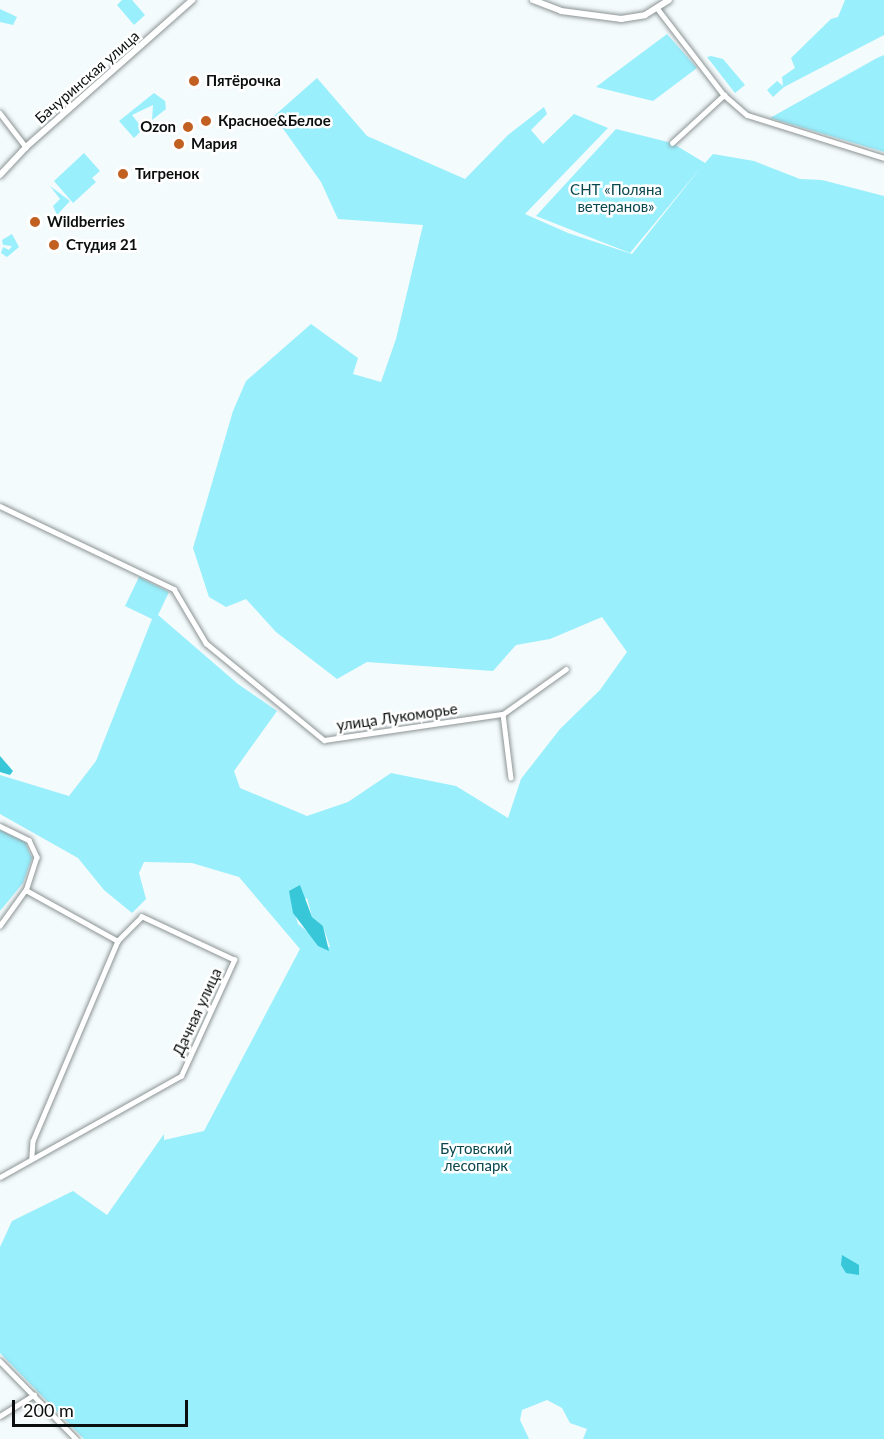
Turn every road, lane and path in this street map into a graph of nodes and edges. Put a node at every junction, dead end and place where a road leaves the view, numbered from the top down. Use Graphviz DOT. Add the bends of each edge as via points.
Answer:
graph roads {
  1 [pos="192,0"];
  2 [pos="533,0"];
  3 [pos="669,0"];
  4 [pos="658,9"];
  5 [pos="724,95"];
  6 [pos="0,112"];
  7 [pos="672,143"];
  8 [pos="26,147"];
  9 [pos="884,158"];
  10 [pos="0,175"];
  11 [pos="0,506"];
  12 [pos="566,669"];
  13 [pos="503,714"];
  14 [pos="511,778"];
  15 [pos="0,826"];
  16 [pos="26,890"];
  17 [pos="0,926"];
  18 [pos="118,941"];
  19 [pos="32,1157"];
  20 [pos="0,1177"];
  21 [pos="0,1361"];
  22 [pos="34,1395"];
  23 [pos="0,1416"];
  24 [pos="76,1439"];
  1 -- 8 [label="street, Бачуринская улица"];
  2 -- 4 [label="street" via="561,11 606,18 634,17"];
  3 -- 4 [label="street"];
  4 -- 5 [label="street"];
  5 -- 7 [label="street"];
  5 -- 9 [label="street" via="747,115"];
  6 -- 8 [label="street"];
  8 -- 10 [label="street, Бачуринская улица"];
  11 -- 13 [label="street, улица Лукоморье" via="174,589 206,643 324,740"];
  12 -- 13 [label="street, улица Лукоморье"];
  13 -- 14 [label="street"];
  15 -- 16 [label="street" via="29,840 35,848 35,869"];
  16 -- 17 [label="street"];
  16 -- 18 [label="street"];
  18 -- 19 [label="street, Дачная улица" via="33,1141"];
  18 -- 19 [label="street, Дачная улица" via="142,918 234,960 181,1076"];
  19 -- 20 [label="street, Дачная улица"];
  21 -- 22 [label="street"];
  22 -- 23 [label="street"];
  22 -- 24 [label="street"];
}
